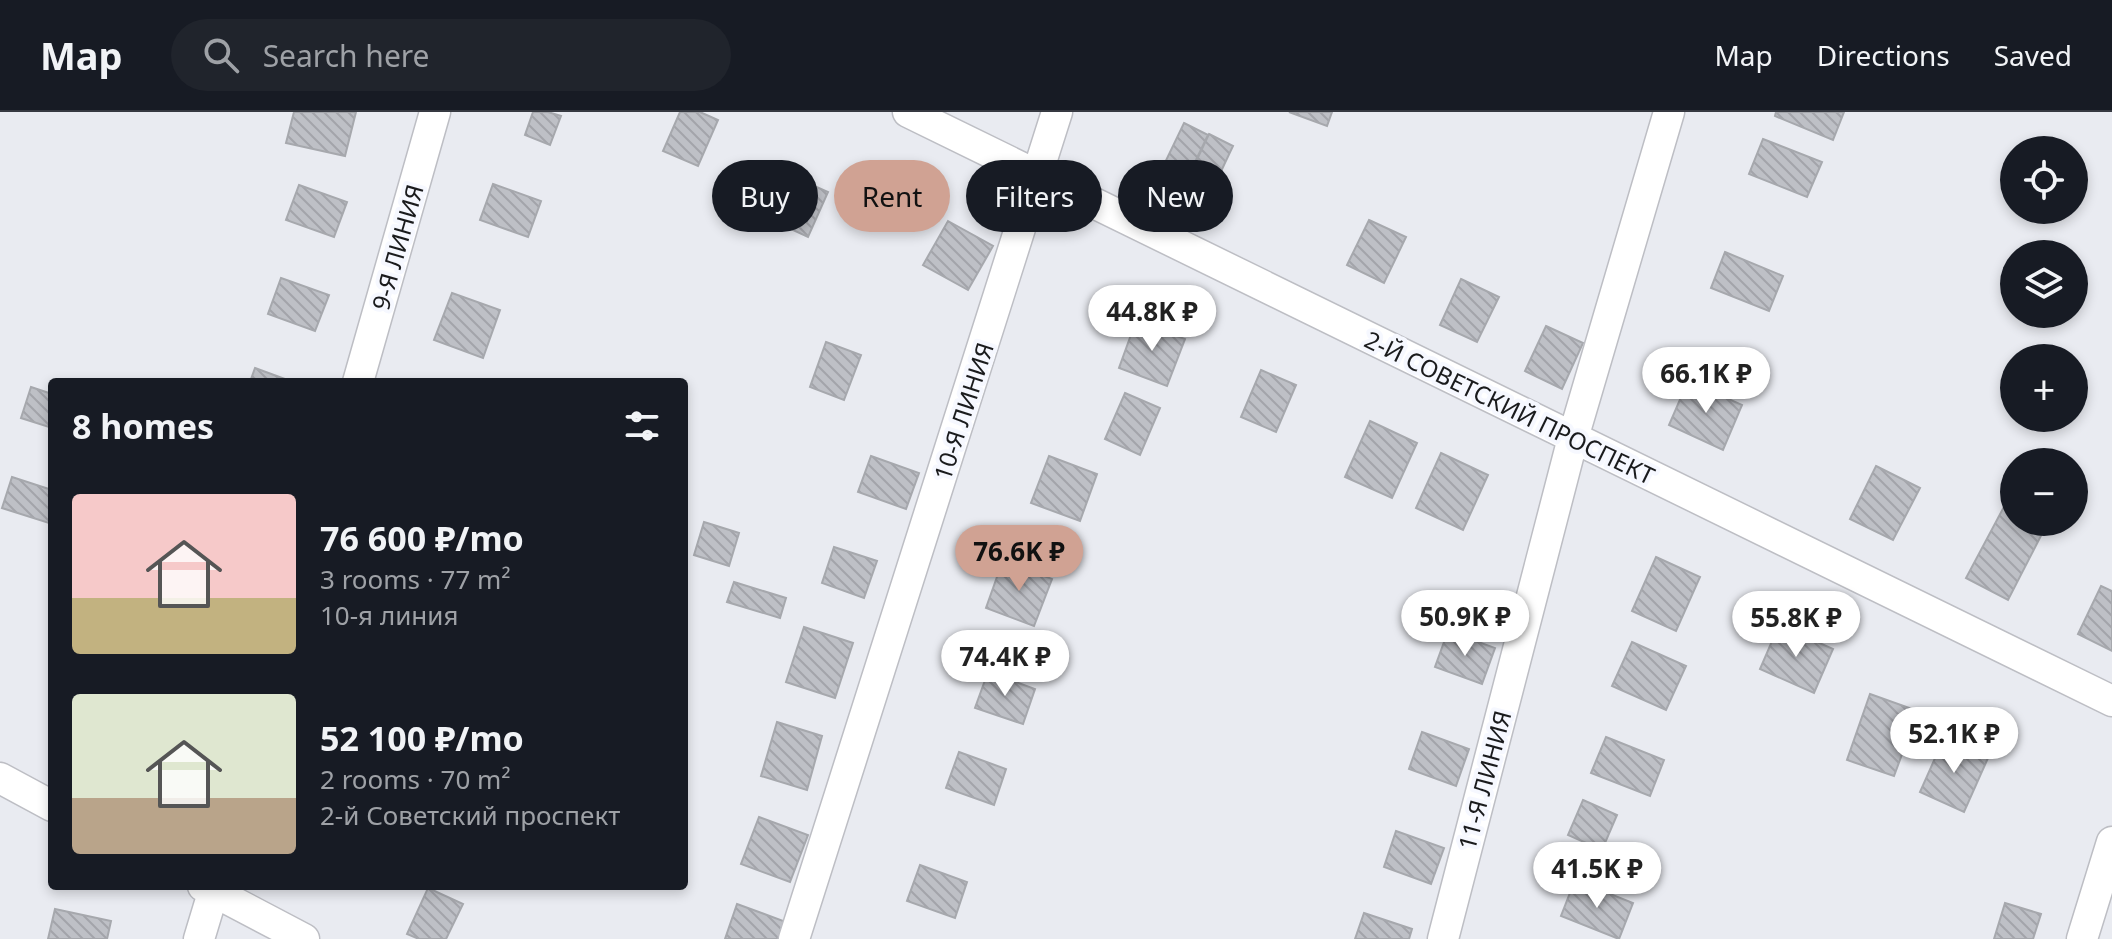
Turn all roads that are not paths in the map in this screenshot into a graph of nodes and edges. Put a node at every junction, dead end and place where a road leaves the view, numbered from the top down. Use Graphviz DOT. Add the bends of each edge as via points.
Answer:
graph roads {
  1 [pos="435,112"];
  2 [pos="908,112"];
  3 [pos="1057,112"];
  4 [pos="1669,112"];
  5 [pos="1009,160"];
  6 [pos="1042,160"];
  7 [pos="1102,206"];
  8 [pos="1020,232"];
  9 [pos="359,378"];
  10 [pos="1573,438"];
  11 [pos="2112,701"];
  12 [pos="0,778"];
  13 [pos="48,804"];
  14 [pos="2112,842"];
  15 [pos="210,890"];
  16 [pos="214,890"];
  17 [pos="199,939"];
  18 [pos="304,939"];
  19 [pos="794,939"];
  20 [pos="1443,939"];
  21 [pos="2082,939"];
  1 -- 9 [label="street, 9-Я ЛИНИЯ"];
  2 -- 5 [label="street, 2-Й СОВЕТСКИЙ ПРОСПЕКТ"];
  3 -- 6 [label="street, 10-Я ЛИНИЯ"];
  4 -- 10 [label="street, 11-Я ЛИНИЯ"];
  7 -- 10 [label="street, 2-Й СОВЕТСКИЙ ПРОСПЕКТ"];
  8 -- 19 [label="street, 10-Я ЛИНИЯ"];
  10 -- 11 [label="street, 2-Й СОВЕТСКИЙ ПРОСПЕКТ"];
  10 -- 20 [label="street, 11-Я ЛИНИЯ"];
  12 -- 13 [label="street"];
  14 -- 21 [label="street"];
  15 -- 17 [label="street"];
  16 -- 18 [label="street"];
}
